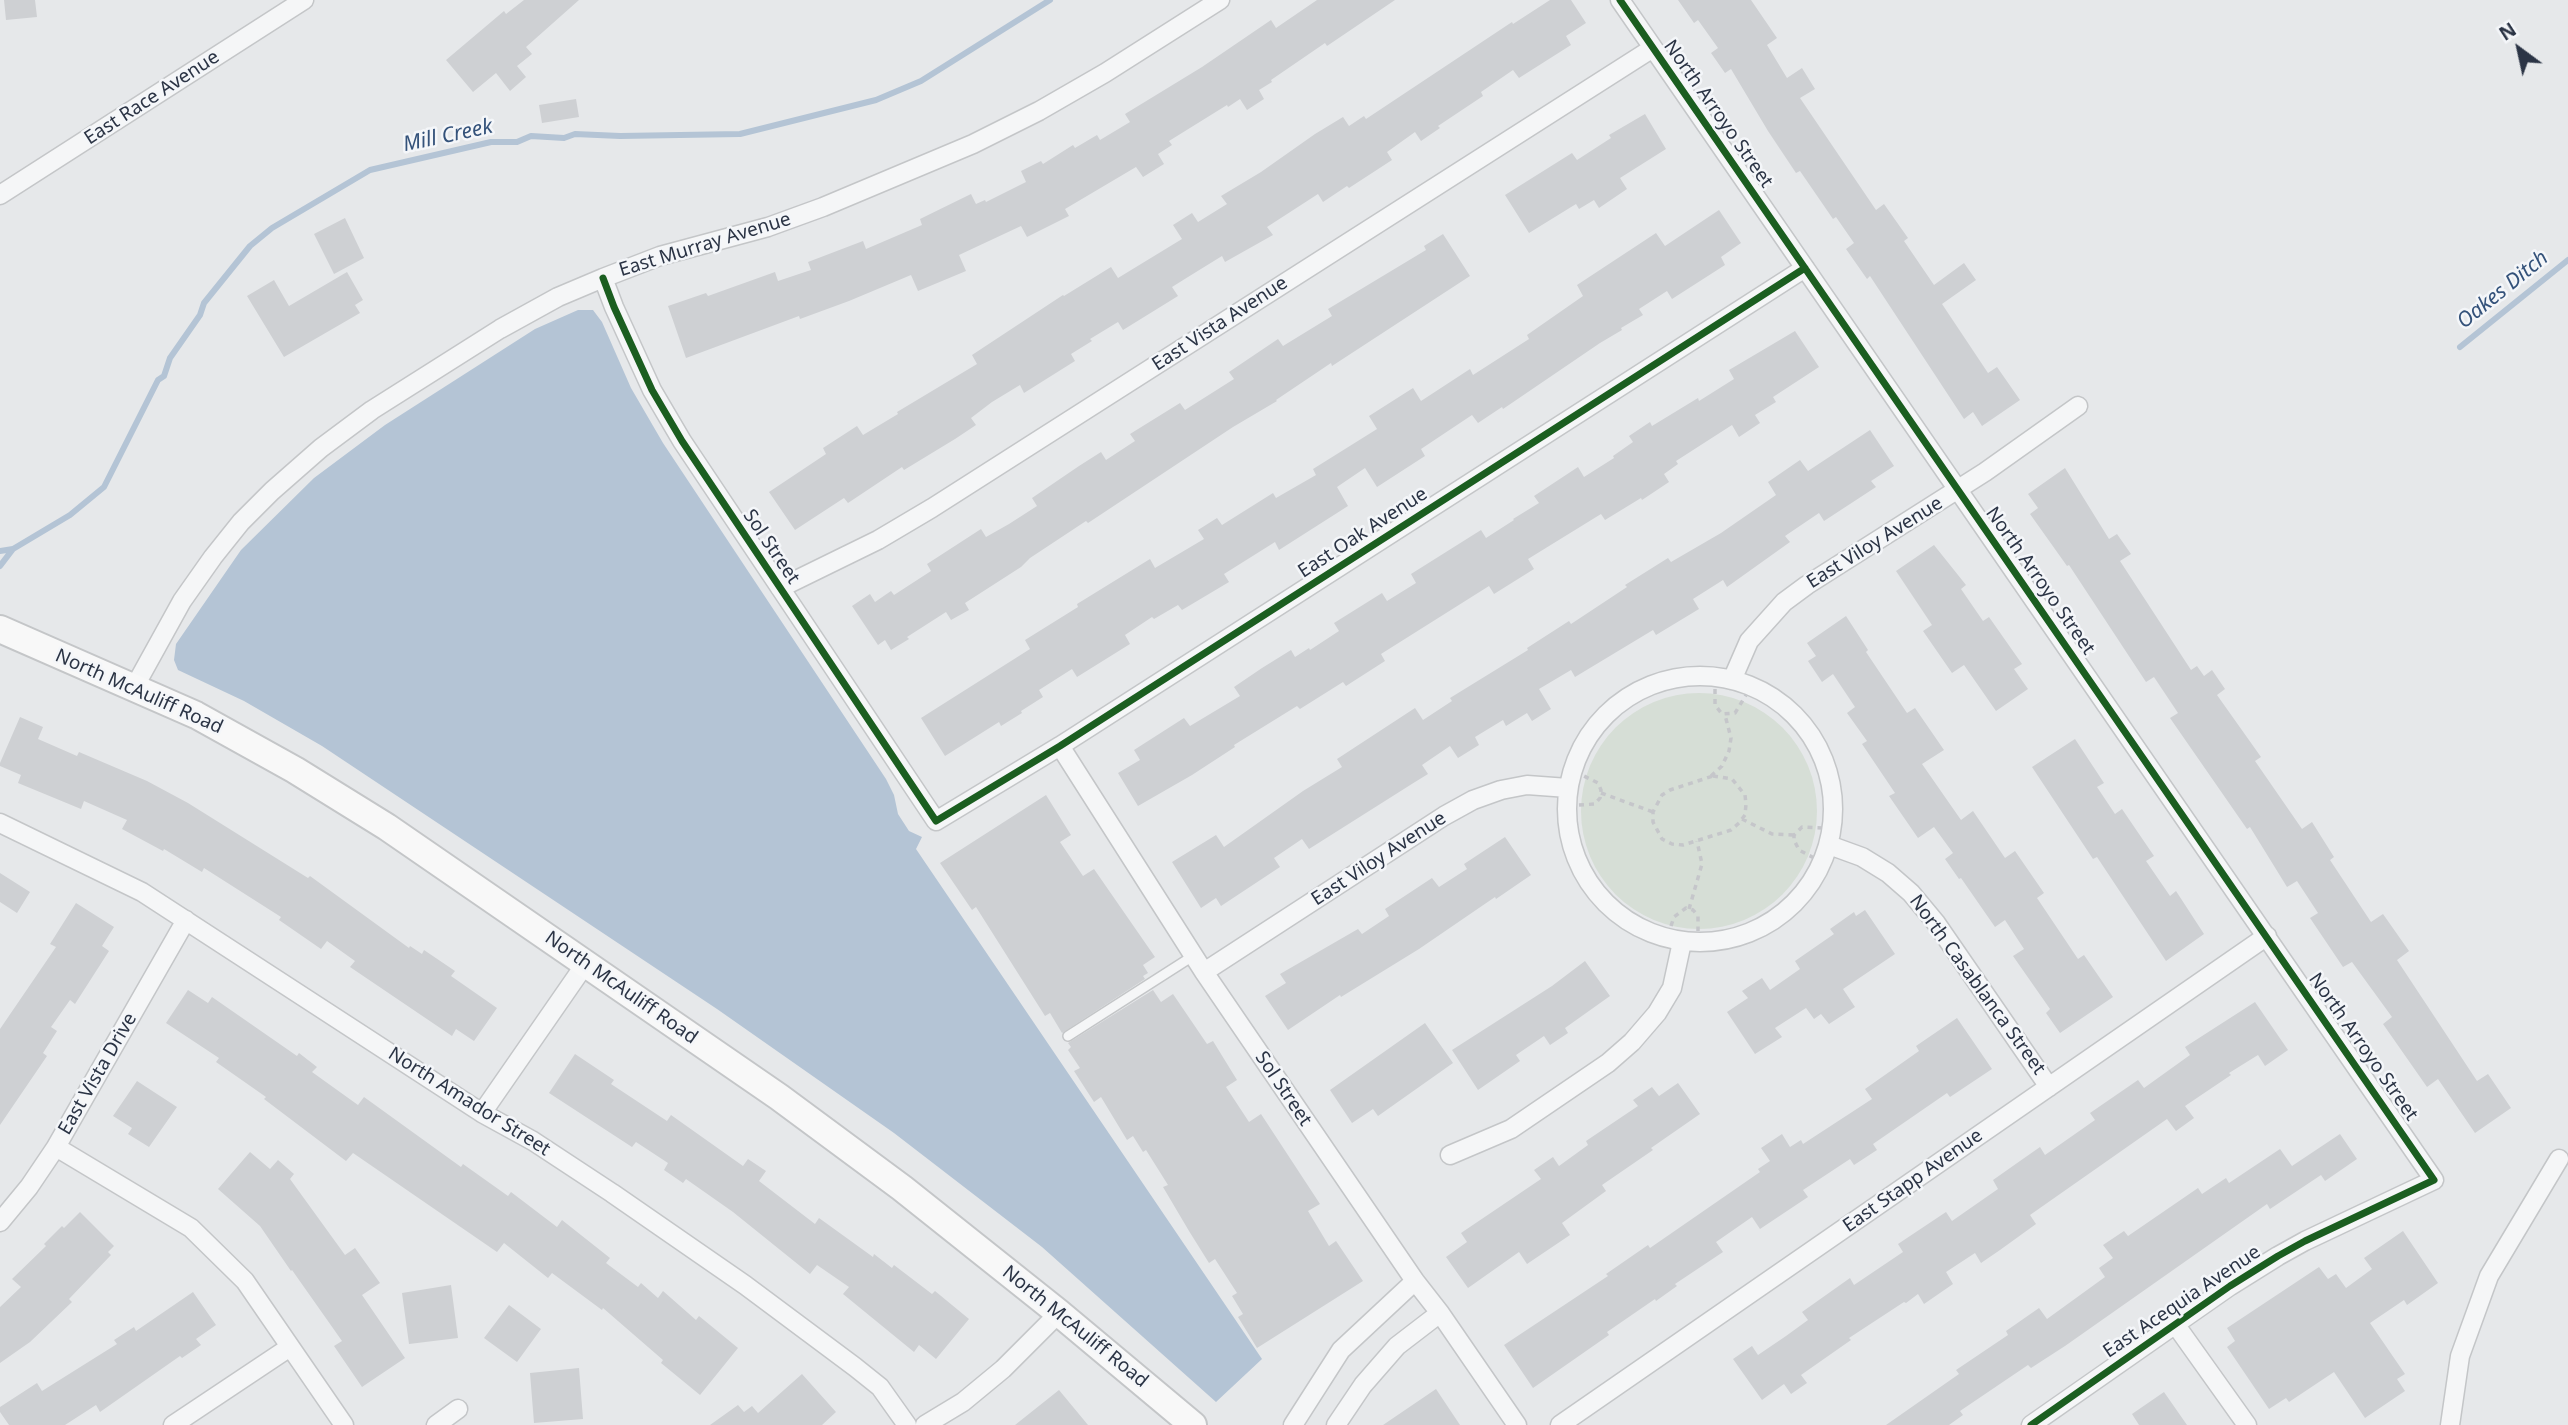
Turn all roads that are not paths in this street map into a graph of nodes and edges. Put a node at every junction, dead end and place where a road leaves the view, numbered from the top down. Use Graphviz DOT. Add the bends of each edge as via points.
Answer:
graph roads {
  1 [pos="304,0"];
  2 [pos="1220,0"];
  3 [pos="1620,0"];
  4 [pos="1653,48"];
  5 [pos="0,195"];
  6 [pos="1805,268"];
  7 [pos="603,278"];
  8 [pos="2078,406"];
  9 [pos="1958,490"];
  10 [pos="780,588"];
  11 [pos="0,629"];
  12 [pos="1732,680"];
  13 [pos="135,686"];
  14 [pos="1060,746"];
  15 [pos="1568,788"];
  16 [pos="936,821"];
  17 [pos="0,823"];
  18 [pos="1828,845"];
  19 [pos="186,920"];
  20 [pos="2267,936"];
  21 [pos="1682,942"];
  22 [pos="1193,956"];
  23 [pos="586,963"];
  24 [pos="1204,972"];
  25 [pos="1068,1036"];
  26 [pos="2049,1087"];
  27 [pos="482,1113"];
  28 [pos="56,1147"];
  29 [pos="1450,1155"];
  30 [pos="2559,1159"];
  31 [pos="2434,1181"];
  32 [pos="0,1222"];
  33 [pos="1415,1281"];
  34 [pos="1059,1313"];
  35 [pos="1440,1313"];
  36 [pos="2175,1324"];
  37 [pos="290,1347"];
  38 [pos="458,1409"];
  39 [pos="173,1425"];
  40 [pos="344,1425"];
  41 [pos="436,1425"];
  42 [pos="907,1425"];
  43 [pos="925,1425"];
  44 [pos="1193,1425"];
  45 [pos="1293,1425"];
  46 [pos="1336,1425"];
  47 [pos="1517,1425"];
  48 [pos="1560,1425"];
  49 [pos="2031,1425"];
  50 [pos="2246,1425"];
  51 [pos="2450,1425"];
  1 -- 5 [label="street, East Race Avenue"];
  2 -- 7 [label="street, East Murray Avenue" via="1105,73 973,144 812,211 660,256"];
  3 -- 4 [label="street, North Arroyo Street"];
  4 -- 6 [label="street, North Arroyo Street"];
  4 -- 10 [label="street, East Vista Avenue" via="932,508"];
  6 -- 9 [label="street, North Arroyo Street"];
  6 -- 14 [label="street, East Oak Avenue"];
  7 -- 10 [label="street, Sol Street" via="652,390"];
  7 -- 13 [label="street, East Murray Avenue" via="500,329 321,448 234,530 182,601"];
  8 -- 9 [label="street, East Viloy Avenue"];
  9 -- 12 [label="street, East Viloy Avenue" via="1784,602 1749,641"];
  9 -- 20 [label="street, North Arroyo Street"];
  10 -- 16 [label="street, Sol Street"];
  11 -- 13 [label="street, North McAuliff Road"];
  12 -- 15 [label="street" via="1686,675 1636,692 1609,710 1583,743"];
  12 -- 18 [label="street" via="1769,693 1802,721 1825,758 1834,801"];
  13 -- 23 [label="street, North McAuliff Road" via="295,770"];
  14 -- 16 [label="street, East Oak Avenue"];
  14 -- 22 [label="street, Sol Street"];
  15 -- 21 [label="street" via="1567,827 1579,869 1605,904 1640,930"];
  15 -- 24 [label="street, East Viloy Avenue" via="1527,785 1473,800"];
  17 -- 19 [label="street, North Amador Street" via="142,892"];
  18 -- 21 [label="street" via="1814,879 1790,909 1758,930 1721,942"];
  18 -- 26 [label="street, North Casablanca Street" via="1863,858 1911,893"];
  19 -- 27 [label="street, North Amador Street"];
  19 -- 28 [label="street, East Vista Drive"];
  20 -- 26 [label="street, East Stapp Avenue"];
  20 -- 31 [label="street, North Arroyo Street"];
  21 -- 29 [label="street" via="1672,988 1632,1042 1511,1129"];
  22 -- 24 [label="street, Sol Street"];
  22 -- 25 [label="lane"];
  23 -- 27 [label="street"];
  23 -- 34 [label="street, North McAuliff Road" via="779,1097"];
  24 -- 33 [label="street, Sol Street"];
  26 -- 48 [label="street, East Stapp Avenue"];
  27 -- 42 [label="street, North Amador Street" via="555,1156 745,1285 880,1387"];
  28 -- 32 [label="street, East Vista Drive"];
  28 -- 37 [label="street" via="191,1228 245,1281"];
  30 -- 51 [label="street" via="2489,1276 2460,1356"];
  31 -- 36 [label="street, East Acequia Avenue" via="2305,1241"];
  33 -- 35 [label="street, Sol Street"];
  33 -- 45 [label="street" via="1341,1350"];
  34 -- 43 [label="street" via="963,1402"];
  34 -- 44 [label="street, North McAuliff Road"];
  35 -- 46 [label="street" via="1397,1346"];
  35 -- 47 [label="street, Sol Street"];
  36 -- 49 [label="street, East Acequia Avenue"];
  36 -- 50 [label="street"];
  37 -- 39 [label="street"];
  37 -- 40 [label="street"];
  38 -- 41 [label="street"];
}
